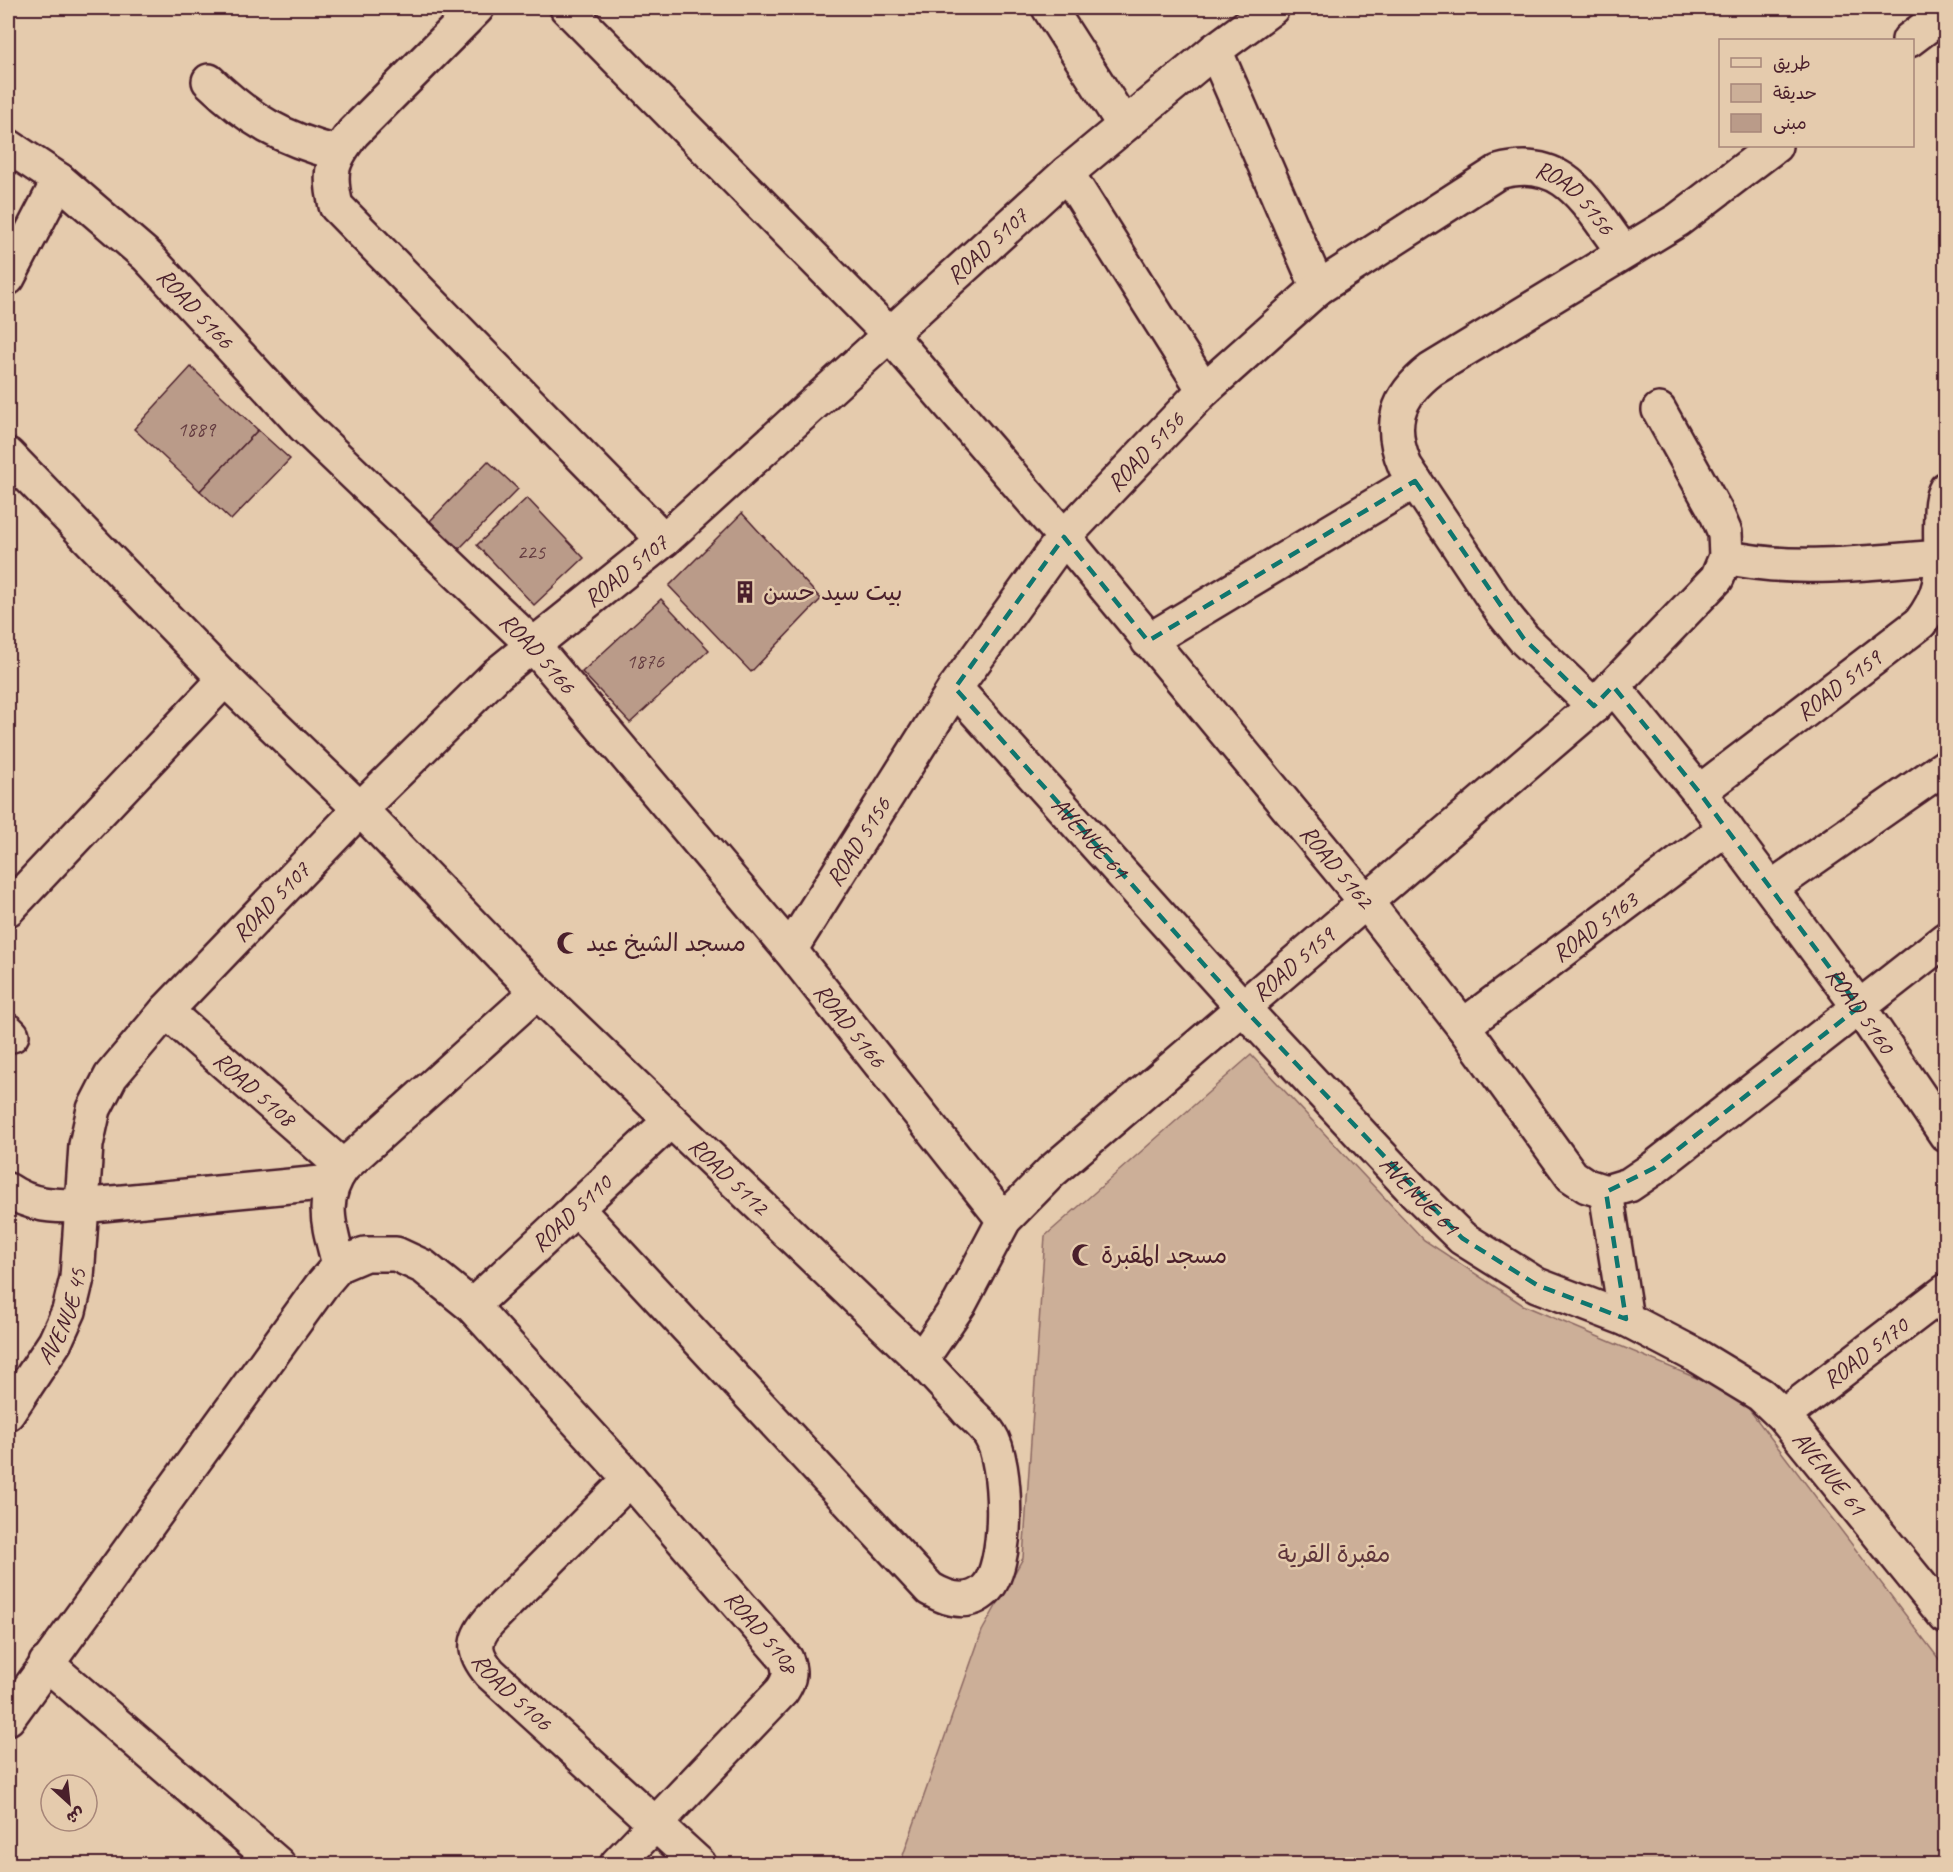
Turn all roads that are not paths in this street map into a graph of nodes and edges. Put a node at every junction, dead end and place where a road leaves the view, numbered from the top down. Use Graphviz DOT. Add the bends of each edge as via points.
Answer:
graph roads {
  1 [pos="477,8"];
  2 [pos="567,8"];
  3 [pos="1049,8"];
  4 [pos="1272,8"];
  5 [pos="1946,12"];
  6 [pos="1910,39"];
  7 [pos="1215,50"];
  8 [pos="209,81"];
  9 [pos="1124,125"];
  10 [pos="8,146"];
  11 [pos="1774,147"];
  12 [pos="337,153"];
  13 [pos="1067,173"];
  14 [pos="58,180"];
  15 [pos="1623,251"];
  16 [pos="8,278"];
  17 [pos="1318,288"];
  18 [pos="890,334"];
  19 [pos="1204,390"];
  20 [pos="1659,410"];
  21 [pos="8,455"];
  22 [pos="1415,481"];
  23 [pos="1946,489"];
  24 [pos="1064,537"];
  25 [pos="664,540"];
  26 [pos="1725,557"];
  27 [pos="1943,561"];
  28 [pos="1148,641"];
  29 [pos="532,644"];
  30 [pos="225,679"];
  31 [pos="955,688"];
  32 [pos="1604,696"];
  33 [pos="1946,766"];
  34 [pos="1699,792"];
  35 [pos="360,809"];
  36 [pos="1726,828"];
  37 [pos="1771,888"];
  38 [pos="1366,903"];
  39 [pos="8,909"];
  40 [pos="1946,939"];
  41 [pos="790,950"];
  42 [pos="537,992"];
  43 [pos="1859,1007"];
  44 [pos="1244,1009"];
  45 [pos="166,1011"];
  46 [pos="1463,1026"];
  47 [pos="670,1120"];
  48 [pos="1943,1127"];
  49 [pos="337,1175"];
  50 [pos="8,1190"];
  51 [pos="1606,1192"];
  52 [pos="81,1206"];
  53 [pos="576,1208"];
  54 [pos="1004,1220"];
  55 [pos="339,1265"];
  56 [pos="1946,1291"];
  57 [pos="472,1306"];
  58 [pos="1626,1319"];
  59 [pos="921,1360"];
  60 [pos="8,1413"];
  61 [pos="1784,1416"];
  62 [pos="630,1479"];
  63 [pos="1946,1617"];
  64 [pos="46,1663"];
  65 [pos="8,1718"];
  66 [pos="655,1824"];
  67 [pos="278,1864"];
  68 [pos="617,1864"];
  69 [pos="699,1864"];
  1 -- 12 [label="street"];
  2 -- 18 [label="street, ROAD 5162"];
  3 -- 9 [label="street"];
  4 -- 7 [label="street, ROAD 5107"];
  5 -- 6 [label="street"];
  7 -- 9 [label="street, ROAD 5107"];
  7 -- 17 [label="street"];
  8 -- 12 [label="street" via="254,120 308,146"];
  9 -- 13 [label="street, ROAD 5107"];
  10 -- 14 [label="street, ROAD 5166"];
  11 -- 15 [label="street, ROAD 5156" via="1678,220"];
  12 -- 25 [label="street" via="330,179 336,206"];
  13 -- 18 [label="street, ROAD 5107"];
  13 -- 19 [label="street"];
  14 -- 16 [label="street"];
  14 -- 29 [label="street, ROAD 5166" via="147,256 304,426"];
  15 -- 17 [label="street, ROAD 5156" via="1574,188 1558,175 1539,168 1518,167 1498,172"];
  15 -- 22 [label="street, ROAD 5156" via="1417,381 1405,395 1396,431 1398,449"];
  17 -- 19 [label="street, ROAD 5156"];
  18 -- 24 [label="street, ROAD 5162"];
  18 -- 25 [label="street, ROAD 5107"];
  19 -- 24 [label="street, ROAD 5156"];
  20 -- 26 [label="street" via="1716,512 1725,533"];
  21 -- 30 [label="street, ROAD 5112"];
  22 -- 28 [label="street"];
  22 -- 32 [label="street, ROAD 5156" via="1503,614 1524,639"];
  23 -- 27 [label="street, ROAD 5159" via="1942,496"];
  24 -- 28 [label="street, ROAD 5162"];
  24 -- 31 [label="street, ROAD 5156"];
  25 -- 29 [label="street, ROAD 5107"];
  26 -- 27 [label="street" via="1753,563 1833,565"];
  26 -- 32 [label="street, ROAD 5159" via="1717,578"];
  27 -- 34 [label="street, ROAD 5159" via="1934,604 1920,623"];
  28 -- 38 [label="street, ROAD 5162"];
  29 -- 35 [label="street, ROAD 5107"];
  29 -- 41 [label="street, ROAD 5166"];
  30 -- 35 [label="street, ROAD 5112"];
  30 -- 39 [label="street"];
  31 -- 41 [label="street, ROAD 5156"];
  31 -- 44 [label="street, AVENUE 61"];
  32 -- 34 [label="street"];
  32 -- 38 [label="street, ROAD 5159"];
  33 -- 37 [label="street"];
  34 -- 36 [label="street, ROAD 5160"];
  35 -- 42 [label="street, ROAD 5112"];
  35 -- 45 [label="street, ROAD 5107"];
  36 -- 37 [label="street, ROAD 5160"];
  36 -- 46 [label="street, ROAD 5163"];
  37 -- 43 [label="street, ROAD 5160"];
  38 -- 44 [label="street, ROAD 5159"];
  38 -- 46 [label="street, ROAD 5162"];
  40 -- 43 [label="street"];
  41 -- 54 [label="street, ROAD 5166"];
  42 -- 47 [label="street, ROAD 5112"];
  42 -- 49 [label="street"];
  43 -- 48 [label="street, ROAD 5160"];
  43 -- 51 [label="street" via="1654,1168 1629,1185"];
  44 -- 54 [label="street, ROAD 5159" via="1051,1172"];
  44 -- 58 [label="street, AVENUE 61" via="1462,1238 1537,1285"];
  45 -- 49 [label="street, ROAD 5108"];
  45 -- 52 [label="street, ROAD 5107" via="111,1076 94,1109"];
  46 -- 51 [label="street, ROAD 5162" via="1572,1176"];
  47 -- 53 [label="street, ROAD 5110"];
  47 -- 59 [label="street, ROAD 5112"];
  49 -- 52 [label="street"];
  49 -- 55 [label="street" via="327,1200"];
  50 -- 52 [label="street" via="32,1203"];
  51 -- 58 [label="street"];
  52 -- 60 [label="street, AVENUE 45" via="77,1278 69,1311 56,1342"];
  53 -- 57 [label="street, ROAD 5110"];
  53 -- 59 [label="street, ROAD 5112" via="930,1589 947,1599 967,1600 985,1591 996,1574 1004,1481 991,1436"];
  54 -- 59 [label="street, ROAD 5159" via="960,1303"];
  55 -- 57 [label="street" via="364,1254 396,1254 424,1267"];
  55 -- 64 [label="street"];
  56 -- 61 [label="street, ROAD 5170"];
  57 -- 62 [label="street"];
  58 -- 61 [label="street, AVENUE 61" via="1733,1377"];
  61 -- 63 [label="street, AVENUE 61"];
  62 -- 66 [label="street, ROAD 5108" via="786,1659 790,1670 789,1682 782,1691"];
  62 -- 66 [label="street, ROAD 5106" via="489,1621 479,1632 476,1647 480,1661 490,1673"];
  64 -- 65 [label="street"];
  64 -- 67 [label="street"];
  66 -- 68 [label="street, ROAD 5108"];
  66 -- 69 [label="street, ROAD 5106"];
}
